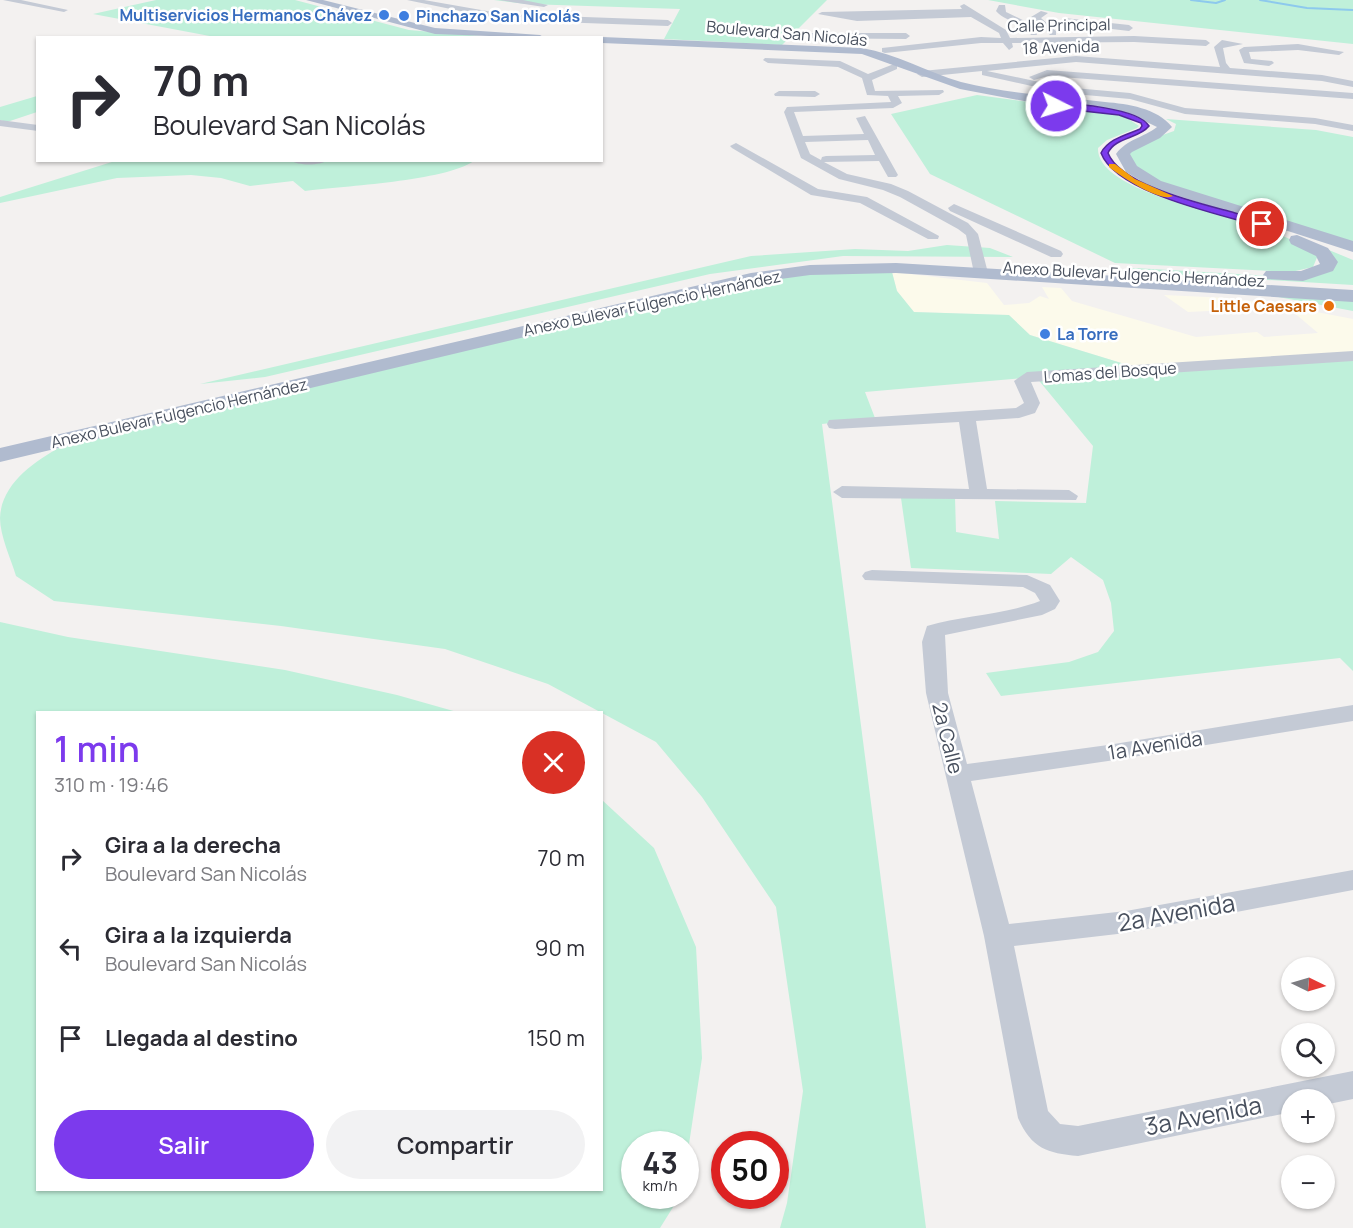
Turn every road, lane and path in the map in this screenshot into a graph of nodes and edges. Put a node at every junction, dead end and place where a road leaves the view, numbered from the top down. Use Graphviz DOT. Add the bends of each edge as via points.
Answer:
graph roads {
  1 [pos="7,0"];
  2 [pos="311,0"];
  3 [pos="411,0"];
  4 [pos="503,0"];
  5 [pos="937,2"];
  6 [pos="537,5"];
  7 [pos="560,5"];
  8 [pos="64,10"];
  9 [pos="970,13"];
  10 [pos="674,14"];
  11 [pos="912,15"];
  12 [pos="522,18"];
  13 [pos="1064,21"];
  14 [pos="668,23"];
  15 [pos="802,26"];
  16 [pos="1098,27"];
  17 [pos="829,28"];
  18 [pos="969,29"];
  19 [pos="884,30"];
  20 [pos="1083,32"];
  21 [pos="1034,33"];
  22 [pos="1054,33"];
  23 [pos="504,36"];
  24 [pos="794,36"];
  25 [pos="821,37"];
  26 [pos="894,38"];
  27 [pos="1114,39"];
  28 [pos="603,40"];
  29 [pos="1003,40"];
  30 [pos="660,41"];
  31 [pos="1061,42"];
  32 [pos="1039,46"];
  33 [pos="1298,47"];
  34 [pos="1084,48"];
  35 [pos="1103,51"];
  36 [pos="874,53"];
  37 [pos="927,57"];
  38 [pos="1196,57"];
  39 [pos="1208,57"];
  40 [pos="1319,58"];
  41 [pos="768,60"];
  42 [pos="891,69"];
  43 [pos="929,72"];
  44 [pos="985,73"];
  45 [pos="1047,73"];
  46 [pos="1353,73"];
  47 [pos="1101,77"];
  48 [pos="866,78"];
  49 [pos="1021,81"];
  50 [pos="1160,82"];
  51 [pos="1353,84"];
  52 [pos="1229,86"];
  53 [pos="939,92"];
  54 [pos="859,93"];
  55 [pos="871,93"];
  56 [pos="892,93"];
  57 [pos="1046,93"];
  58 [pos="1101,93"];
  59 [pos="779,94"];
  60 [pos="825,94"];
  61 [pos="1353,96"];
  62 [pos="1243,102"];
  63 [pos="1162,106"];
  64 [pos="1308,107"];
  65 [pos="861,118"];
  66 [pos="879,118"];
  67 [pos="803,120"];
  68 [pos="0,123"];
  69 [pos="36,128"];
  70 [pos="1353,128"];
  71 [pos="871,137"];
  72 [pos="798,139"];
  73 [pos="1112,144"];
  74 [pos="736,146"];
  75 [pos="882,158"];
  76 [pos="826,159"];
  77 [pos="812,160"];
  78 [pos="1113,167"];
  79 [pos="773,168"];
  80 [pos="925,194"];
  81 [pos="910,197"];
  82 [pos="1226,213"];
  83 [pos="933,236"];
  84 [pos="1353,247"];
  85 [pos="1056,254"];
  86 [pos="1353,256"];
  87 [pos="973,268"];
  88 [pos="1093,272"];
  89 [pos="1353,287"];
  90 [pos="1353,296"];
  91 [pos="1353,356"];
  92 [pos="967,416"];
  93 [pos="835,424"];
  94 [pos="0,443"];
  95 [pos="0,455"];
  96 [pos="842,492"];
  97 [pos="979,494"];
  98 [pos="1069,496"];
  99 [pos="872,576"];
  100 [pos="1353,713"];
  101 [pos="957,774"];
  102 [pos="1353,880"];
  103 [pos="998,936"];
  104 [pos="1353,1085"];
  105 [pos="1052,1138"];
  1 -- 8 [label="street"];
  2 -- 23 [label="main road" via="424,29"];
  3 -- 12 [label="street"];
  4 -- 6 [label="street"];
  5 -- 9 [label="street" via="966,6"];
  6 -- 7 [label="street"];
  6 -- 12 [label="street"];
  9 -- 11 [label="street"];
  9 -- 29 [label="street"];
  10 -- 14 [label="street"];
  11 -- 11 [label="street" via="822,14 857,18"];
  12 -- 14 [label="street"];
  12 -- 23 [label="street"];
  13 -- 16 [label="street"];
  14 -- 30 [label="street"];
  15 -- 17 [label="street"];
  16 -- 27 [label="street"];
  16 -- 27 [label="street, Calle Principal" via="1205,38"];
  17 -- 19 [label="street"];
  17 -- 25 [label="street"];
  18 -- 29 [label="street"];
  19 -- 26 [label="street"];
  19 -- 26 [label="street" via="915,32"];
  20 -- 22 [label="street"];
  21 -- 22 [label="street"];
  21 -- 22 [label="street" via="1002,10 1040,15"];
  21 -- 29 [label="street"];
  24 -- 25 [label="street"];
  25 -- 26 [label="street"];
  27 -- 31 [label="street, Calle Principal"];
  28 -- 30 [label="main road, Boulevard San Nicolás"];
  29 -- 31 [label="street, Calle Principal"];
  29 -- 36 [label="street, Calle Principal" via="913,46"];
  29 -- 37 [label="street"];
  30 -- 36 [label="main road, Boulevard San Nicolás"];
  31 -- 34 [label="street"];
  32 -- 34 [label="street"];
  33 -- 40 [label="street"];
  33 -- 46 [label="street" via="1253,50 1263,56 1265,63"];
  33 -- 52 [label="street" via="1336,56 1347,45 1288,38 1231,44 1226,49"];
  34 -- 35 [label="street"];
  35 -- 38 [label="street"];
  35 -- 39 [label="street" via="1133,49"];
  36 -- 42 [label="main road, Boulevard San Nicolás"];
  36 -- 43 [label="main road, Boulevard San Nicolás"];
  41 -- 48 [label="street" via="840,64"];
  42 -- 43 [label="main road"];
  42 -- 48 [label="street"];
  42 -- 73 [label="main road, Boulevard San Nicolás" via="948,88 1121,113 1146,126"];
  43 -- 52 [label="street, 18 Avenida" via="1075,58"];
  43 -- 57 [label="main road, Boulevard San Nicolás" via="975,88"];
  44 -- 49 [label="street"];
  45 -- 47 [label="street"];
  45 -- 49 [label="street"];
  45 -- 57 [label="street"];
  47 -- 50 [label="street"];
  47 -- 58 [label="street"];
  48 -- 55 [label="street"];
  49 -- 57 [label="street"];
  50 -- 52 [label="street"];
  50 -- 63 [label="street"];
  51 -- 52 [label="street" via="1322,78"];
  52 -- 62 [label="street"];
  52 -- 62 [label="street"];
  52 -- 63 [label="street"];
  53 -- 56 [label="street"];
  54 -- 55 [label="street"];
  55 -- 56 [label="street"];
  56 -- 72 [label="street" via="897,103 894,105 791,109"];
  57 -- 58 [label="street"];
  57 -- 84 [label="main road, Boulevard San Nicolás" via="1160,121 1165,127 1160,133 1127,148 1123,154 1125,162 1139,176"];
  58 -- 63 [label="street" via="1130,96"];
  59 -- 60 [label="street"];
  61 -- 64 [label="street"];
  62 -- 64 [label="street"];
  62 -- 64 [label="street"];
  64 -- 70 [label="street"];
  65 -- 66 [label="street"];
  65 -- 67 [label="street"];
  65 -- 71 [label="street"];
  68 -- 69 [label="street"];
  71 -- 72 [label="street"];
  71 -- 75 [label="street"];
  72 -- 77 [label="street" via="805,156"];
  74 -- 79 [label="street"];
  75 -- 76 [label="street"];
  75 -- 80 [label="street" via="897,179"];
  77 -- 79 [label="street"];
  77 -- 81 [label="street" via="843,177 887,187"];
  78 -- 82 [label="main road" via="1148,188"];
  79 -- 83 [label="street" via="815,192 863,200"];
  80 -- 81 [label="street"];
  80 -- 85 [label="street"];
  81 -- 87 [label="street" via="972,234"];
  82 -- 86 [label="main road"];
  82 -- 88 [label="main road" via="1315,247 1327,257 1327,267 1314,274 1290,276 1135,267"];
  87 -- 88 [label="main road, Anexo Bulevar Fulgencio Hernández"];
  87 -- 90 [label="main road, Anexo Bulevar Fulgencio Hernández"];
  87 -- 94 [label="main road, Anexo Bulevar Fulgencio Hernández" via="855,259 742,270"];
  87 -- 95 [label="main road, Anexo Bulevar Fulgencio Hernández" via="858,267 751,278"];
  88 -- 89 [label="main road, Anexo Bulevar Fulgencio Hernández"];
  91 -- 92 [label="street, Lomas del Bosque" via="1027,377 1022,381 1032,403 1029,409"];
  92 -- 93 [label="street, Lomas del Bosque"];
  92 -- 97 [label="street"];
  96 -- 97 [label="street"];
  97 -- 98 [label="street"];
  99 -- 101 [label="street, 2a Calle" via="1027,581 1043,589 1050,601 1035,612 935,631 937,693"];
  100 -- 101 [label="street, 1a Avenida"];
  101 -- 103 [label="street, 2a Calle"];
  102 -- 103 [label="street, 2a Avenida" via="1126,922"];
  103 -- 105 [label="street, 2a Calle" via="1035,1118"];
  104 -- 105 [label="street, 3a Avenida" via="1078,1141"];
}
